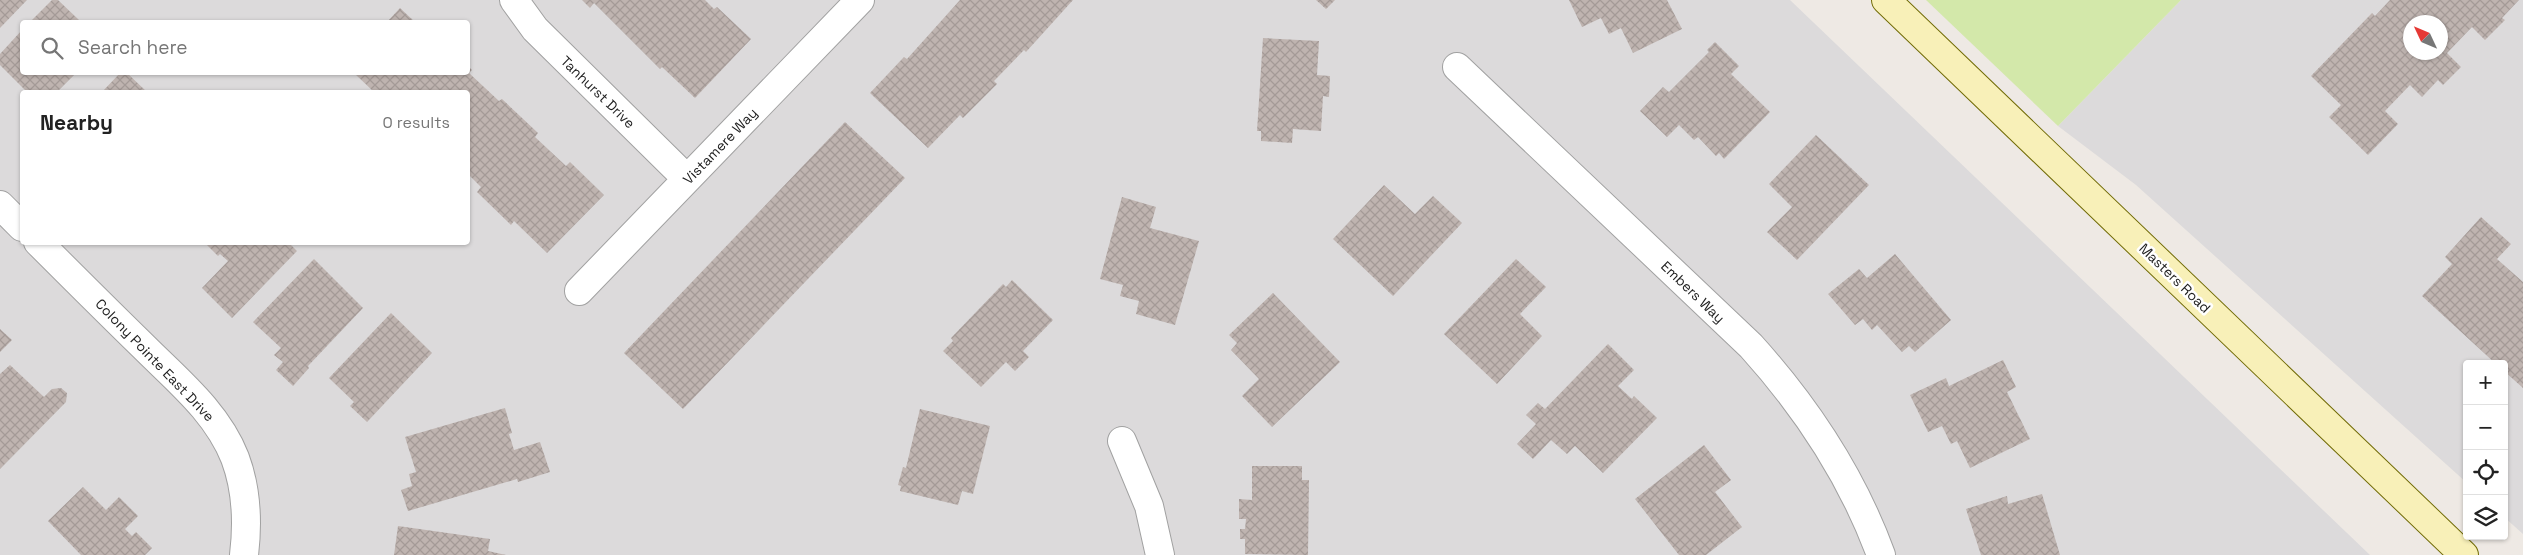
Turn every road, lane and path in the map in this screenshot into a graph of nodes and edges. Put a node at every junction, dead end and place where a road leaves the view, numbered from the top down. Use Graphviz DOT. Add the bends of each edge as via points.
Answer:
graph roads {
  1 [pos="514,0"];
  2 [pos="860,0"];
  3 [pos="1886,0"];
  4 [pos="1457,66"];
  5 [pos="687,179"];
  6 [pos="0,205"];
  7 [pos="20,225"];
  8 [pos="41,245"];
  9 [pos="579,291"];
  10 [pos="1122,440"];
  11 [pos="244,555"];
  12 [pos="1160,555"];
  13 [pos="1881,555"];
  14 [pos="2464,555"];
  1 -- 5 [label="street, Tanhurst Drive" via="535,29"];
  2 -- 5 [label="street, Vistamere Way"];
  3 -- 14 [label="street, Masters Road"];
  4 -- 13 [label="street, Embers Way" via="1778,376 1834,456 1853,490"];
  5 -- 9 [label="street, Vistamere Way"];
  6 -- 7 [label="street"];
  8 -- 11 [label="street, Colony Pointe East Drive" via="209,414 224,435 235,459 247,508"];
  10 -- 12 [label="street" via="1149,506"];
}
